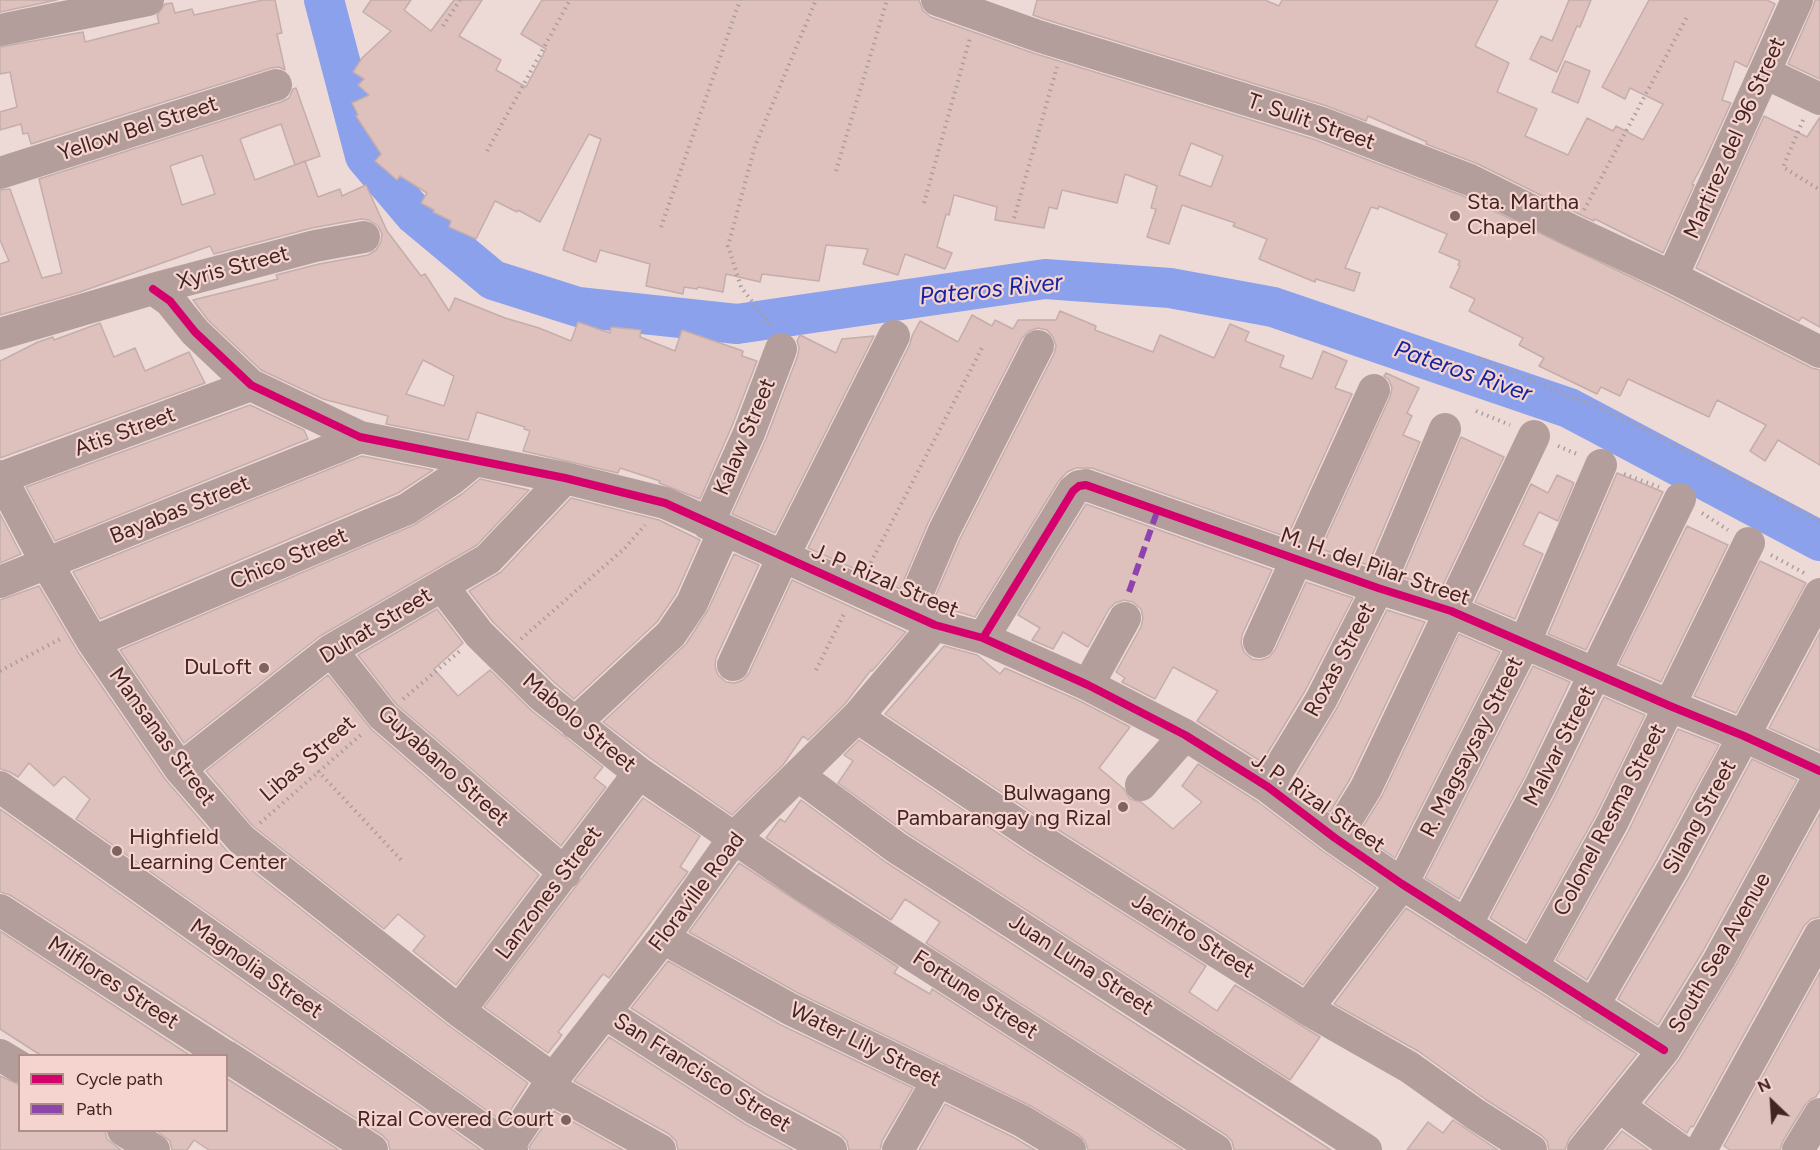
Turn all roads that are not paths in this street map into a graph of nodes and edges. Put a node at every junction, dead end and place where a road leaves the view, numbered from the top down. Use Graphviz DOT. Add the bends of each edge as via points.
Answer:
graph roads {
  1 [pos="148,0"];
  2 [pos="937,0"];
  3 [pos="1797,0"];
  4 [pos="0,30"];
  5 [pos="1765,73"];
  6 [pos="276,85"];
  7 [pos="1816,98"];
  8 [pos="0,173"];
  9 [pos="364,237"];
  10 [pos="1672,277"];
  11 [pos="153,290"];
  12 [pos="0,334"];
  13 [pos="894,336"];
  14 [pos="776,338"];
  15 [pos="1038,346"];
  16 [pos="1820,352"];
  17 [pos="250,386"];
  18 [pos="1374,390"];
  19 [pos="1445,429"];
  20 [pos="360,436"];
  21 [pos="1534,436"];
  22 [pos="475,459"];
  23 [pos="1601,465"];
  24 [pos="0,477"];
  25 [pos="565,478"];
  26 [pos="1680,499"];
  27 [pos="716,528"];
  28 [pos="1749,543"];
  29 [pos="783,557"];
  30 [pos="1297,560"];
  31 [pos="47,564"];
  32 [pos="0,582"];
  33 [pos="442,586"];
  34 [pos="1378,588"];
  35 [pos="1816,588"];
  36 [pos="1451,611"];
  37 [pos="1125,618"];
  38 [pos="922,619"];
  39 [pos="88,634"];
  40 [pos="983,638"];
  41 [pos="1259,642"];
  42 [pos="1525,642"];
  43 [pos="332,650"];
  44 [pos="733,665"];
  45 [pos="1597,672"];
  46 [pos="1088,685"];
  47 [pos="1670,706"];
  48 [pos="857,717"];
  49 [pos="575,723"];
  50 [pos="1185,735"];
  51 [pos="1744,736"];
  52 [pos="180,769"];
  53 [pos="639,773"];
  54 [pos="1820,773"];
  55 [pos="799,776"];
  56 [pos="1141,785"];
  57 [pos="0,787"];
  58 [pos="1268,787"];
  59 [pos="734,838"];
  60 [pos="1335,838"];
  61 [pos="565,873"];
  62 [pos="1402,884"];
  63 [pos="0,910"];
  64 [pos="1466,925"];
  65 [pos="1820,935"];
  66 [pos="663,938"];
  67 [pos="1532,966"];
  68 [pos="1593,1006"];
  69 [pos="1307,1009"];
  70 [pos="459,1011"];
  71 [pos="605,1013"];
  72 [pos="1664,1050"];
  73 [pos="223,1054"];
  74 [pos="0,1055"];
  75 [pos="228,1057"];
  76 [pos="18,1066"];
  77 [pos="938,1080"];
  78 [pos="550,1083"];
  79 [pos="1620,1107"];
  80 [pos="1820,1114"];
  81 [pos="125,1132"];
  82 [pos="508,1149"];
  83 [pos="154,1150"];
  84 [pos="372,1150"];
  85 [pos="660,1150"];
  86 [pos="831,1150"];
  87 [pos="898,1150"];
  88 [pos="1070,1150"];
  89 [pos="1216,1150"];
  90 [pos="1366,1150"];
  91 [pos="1531,1150"];
  92 [pos="1583,1150"];
  93 [pos="1680,1150"];
  94 [pos="1701,1150"];
  95 [pos="1798,1150"];
  1 -- 4 [label="street"];
  2 -- 10 [label="street, T. Sulit Street" via="1319,122 1470,180"];
  3 -- 5 [label="street, Martirez del '96 Street"];
  5 -- 7 [label="street"];
  5 -- 10 [label="street, Martirez del '96 Street"];
  6 -- 8 [label="street, Yellow Bel Street"];
  9 -- 11 [label="street, Xyris Street" via="315,246"];
  10 -- 16 [label="street, T. Sulit Street"];
  11 -- 12 [label="street, Xyris Street"];
  11 -- 17 [label="street, J. P. Rizal Street" via="170,301 195,332"];
  13 -- 29 [label="street"];
  14 -- 27 [label="street, Kalaw Street" via="749,434"];
  15 -- 38 [label="street, Floraville Road" via="944,531"];
  17 -- 20 [label="street, J. P. Rizal Street"];
  17 -- 24 [label="street, Atis Street"];
  18 -- 30 [label="street"];
  19 -- 34 [label="street, Roxas Street"];
  20 -- 22 [label="street, J. P. Rizal Street"];
  20 -- 31 [label="street, Bayabas Street"];
  21 -- 36 [label="street"];
  22 -- 25 [label="street, J. P. Rizal Street"];
  22 -- 39 [label="street, Chico Street" via="407,509"];
  23 -- 42 [label="street, R. Magsaysay Street"];
  24 -- 31 [label="street, Mansanas Street"];
  25 -- 27 [label="street, J. P. Rizal Street" via="664,503"];
  25 -- 33 [label="street, Duhat Street" via="488,559"];
  26 -- 45 [label="street, Malvar Street"];
  27 -- 29 [label="street, J. P. Rizal Street"];
  27 -- 49 [label="street, Kalaw Street" via="692,603 670,634"];
  28 -- 47 [label="street, Colonel Resma Street"];
  29 -- 38 [label="street, J. P. Rizal Street"];
  29 -- 44 [label="street"];
  30 -- 34 [label="street, M. H. del Pilar Street"];
  30 -- 40 [label="street, M. H. del Pilar Street" via="1158,509 1079,486"];
  30 -- 41 [label="street"];
  31 -- 32 [label="street, Bayabas Street"];
  31 -- 39 [label="street, Mansanas Street"];
  33 -- 43 [label="street, Duhat Street"];
  33 -- 49 [label="street, Mabolo Street" via="479,634"];
  34 -- 36 [label="street, M. H. del Pilar Street"];
  34 -- 58 [label="street, Roxas Street" via="1321,700"];
  35 -- 51 [label="street, Silang Street"];
  36 -- 42 [label="street, M. H. del Pilar Street"];
  36 -- 60 [label="street" via="1366,788"];
  37 -- 46 [label="street"];
  38 -- 40 [label="street, J. P. Rizal Street"];
  38 -- 48 [label="street, Floraville Road"];
  39 -- 52 [label="street, Mansanas Street"];
  40 -- 46 [label="street, J. P. Rizal Street"];
  42 -- 45 [label="street, M. H. del Pilar Street"];
  42 -- 62 [label="street, R. Magsaysay Street"];
  43 -- 52 [label="street, Duhat Street"];
  43 -- 61 [label="street, Guyabano Street" via="383,716"];
  45 -- 47 [label="street, M. H. del Pilar Street"];
  45 -- 64 [label="street, Malvar Street"];
  46 -- 50 [label="street, J. P. Rizal Street"];
  47 -- 51 [label="street, M. H. del Pilar Street"];
  47 -- 67 [label="street, Colonel Resma Street" via="1612,823"];
  48 -- 55 [label="street, Floraville Road"];
  48 -- 69 [label="street, Jacinto Street" via="1039,839"];
  49 -- 53 [label="street, Mabolo Street"];
  50 -- 56 [label="street"];
  50 -- 58 [label="street, J. P. Rizal Street"];
  51 -- 54 [label="street, M. H. del Pilar Street"];
  51 -- 68 [label="street, Silang Street"];
  52 -- 70 [label="street, Mansanas Street" via="241,839"];
  53 -- 59 [label="street, Mabolo Street"];
  53 -- 61 [label="street, Lanzones Street"];
  54 -- 72 [label="street, South Sea Avenue" via="1719,960"];
  55 -- 59 [label="street, Floraville Road"];
  55 -- 90 [label="street, Juan Luna Street" via="897,848"];
  57 -- 82 [label="street, Magnolia Street"];
  58 -- 60 [label="street, J. P. Rizal Street"];
  59 -- 66 [label="street, Floraville Road"];
  59 -- 89 [label="street, Fortune Street"];
  60 -- 62 [label="street, J. P. Rizal Street"];
  61 -- 70 [label="street, Lanzones Street"];
  62 -- 64 [label="street, J. P. Rizal Street"];
  62 -- 69 [label="street, R. Magsaysay Street"];
  63 -- 73 [label="street, Milflores Street"];
  64 -- 67 [label="street, J. P. Rizal Street"];
  65 -- 94 [label="street"];
  66 -- 71 [label="street, Floraville Road"];
  66 -- 77 [label="street, Water Lily Street" via="790,1010"];
  67 -- 68 [label="street, J. P. Rizal Street"];
  68 -- 72 [label="street, J. P. Rizal Street"];
  69 -- 91 [label="street, Jacinto Street" via="1409,1067"];
  70 -- 78 [label="street, Mansanas Street"];
  71 -- 78 [label="street, Floraville Road"];
  71 -- 86 [label="street, San Francisco Street" via="755,1110"];
  72 -- 79 [label="street, South Sea Avenue"];
  74 -- 76 [label="street"];
  75 -- 84 [label="street, Milflores Street"];
  77 -- 87 [label="street"];
  77 -- 88 [label="street, Water Lily Street" via="1022,1121"];
  78 -- 82 [label="street, Floraville Road"];
  78 -- 85 [label="street, Mansanas Street"];
  79 -- 92 [label="street, South Sea Avenue"];
  79 -- 93 [label="street"];
  80 -- 95 [label="street"];
  81 -- 83 [label="street"];
}
